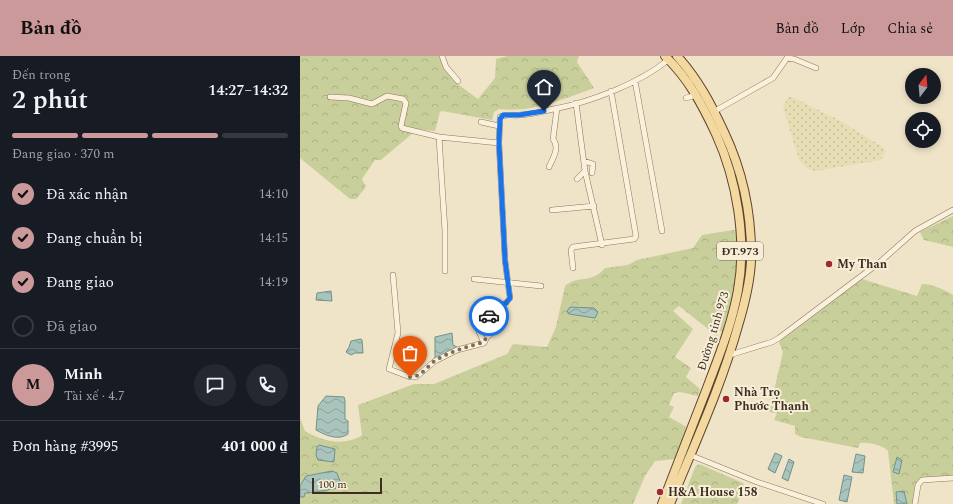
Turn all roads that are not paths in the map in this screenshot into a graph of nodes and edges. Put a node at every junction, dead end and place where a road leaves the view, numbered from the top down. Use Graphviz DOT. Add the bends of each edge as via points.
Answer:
graph roads {
  1 [pos="442,56"];
  2 [pos="677,56"];
  3 [pos="666,58"];
  4 [pos="816,68"];
  5 [pos="458,81"];
  6 [pos="635,81"];
  7 [pos="610,91"];
  8 [pos="696,95"];
  9 [pos="330,96"];
  10 [pos="686,98"];
  11 [pos="576,103"];
  12 [pos="557,108"];
  13 [pos="715,111"];
  14 [pos="481,122"];
  15 [pos="499,126"];
  16 [pos="439,137"];
  17 [pos="499,143"];
  18 [pos="584,161"];
  19 [pos="549,167"];
  20 [pos="585,171"];
  21 [pos="592,173"];
  22 [pos="577,179"];
  23 [pos="594,206"];
  24 [pos="552,210"];
  25 [pos="953,210"];
  26 [pos="662,232"];
  27 [pos="602,244"];
  28 [pos="573,268"];
  29 [pos="445,271"];
  30 [pos="393,275"];
  31 [pos="474,279"];
  32 [pos="507,282"];
  33 [pos="541,286"];
  34 [pos="488,310"];
  35 [pos="484,342"];
  36 [pos="720,352"];
  37 [pos="730,356"];
  38 [pos="687,456"];
  39 [pos="677,475"];
  40 [pos="953,478"];
  41 [pos="662,504"];
  42 [pos="670,504"];
  43 [pos="823,504"];
  44 [pos="915,504"];
  1 -- 5 [label="street" via="446,68"];
  2 -- 13 [label="main road, Đường tỉnh 973 / ĐT.973" via="700,84"];
  3 -- 6 [label="street" via="654,71"];
  3 -- 8 [label="main road, Đường tỉnh 973 / ĐT.973" via="686,78"];
  4 -- 13 [label="street" via="787,58 773,78"];
  6 -- 7 [label="street"];
  6 -- 26 [label="street"];
  7 -- 11 [label="street"];
  7 -- 27 [label="street" via="636,236 634,239"];
  8 -- 10 [label="street"];
  8 -- 36 [label="main road, Đường tỉnh 973 / ĐT.973" via="724,151 739,208 741,264 738,289"];
  9 -- 16 [label="street" via="372,104 387,96 403,99 406,103 402,128"];
  11 -- 12 [label="street"];
  11 -- 18 [label="street"];
  12 -- 15 [label="street" via="519,115 503,115"];
  12 -- 19 [label="street" via="553,139 556,148"];
  13 -- 37 [label="main road, Đường tỉnh 973 / ĐT.973" via="736,158 746,197 750,228 751,262 747,288"];
  14 -- 15 [label="street"];
  15 -- 17 [label="street"];
  16 -- 17 [label="street"];
  16 -- 29 [label="street"];
  17 -- 32 [label="street"];
  18 -- 20 [label="street"];
  18 -- 21 [label="street" via="593,164"];
  20 -- 22 [label="street"];
  20 -- 23 [label="street"];
  23 -- 24 [label="street"];
  23 -- 27 [label="street"];
  25 -- 37 [label="street" via="916,231 779,338"];
  27 -- 28 [label="street" via="573,247"];
  30 -- 35 [label="street" via="398,333 389,369 416,377 435,361 457,350"];
  31 -- 32 [label="street"];
  32 -- 33 [label="street"];
  32 -- 34 [label="street" via="509,301"];
  34 -- 35 [label="street" via="495,327"];
  34 -- 35 [label="street" via="474,318"];
  36 -- 37 [label="main road"];
  36 -- 38 [label="main road, Đường tỉnh 973 / ĐT.973"];
  37 -- 38 [label="main road, Đường tỉnh 973 / ĐT.973"];
  38 -- 39 [label="main road, Đường tỉnh 973 / ĐT.973"];
  38 -- 43 [label="street"];
  39 -- 41 [label="main road, Đường tỉnh 973 / ĐT.973"];
  39 -- 42 [label="main road, Đường tỉnh 973 / ĐT.973"];
  40 -- 44 [label="street" via="922,480 918,485"];
}
